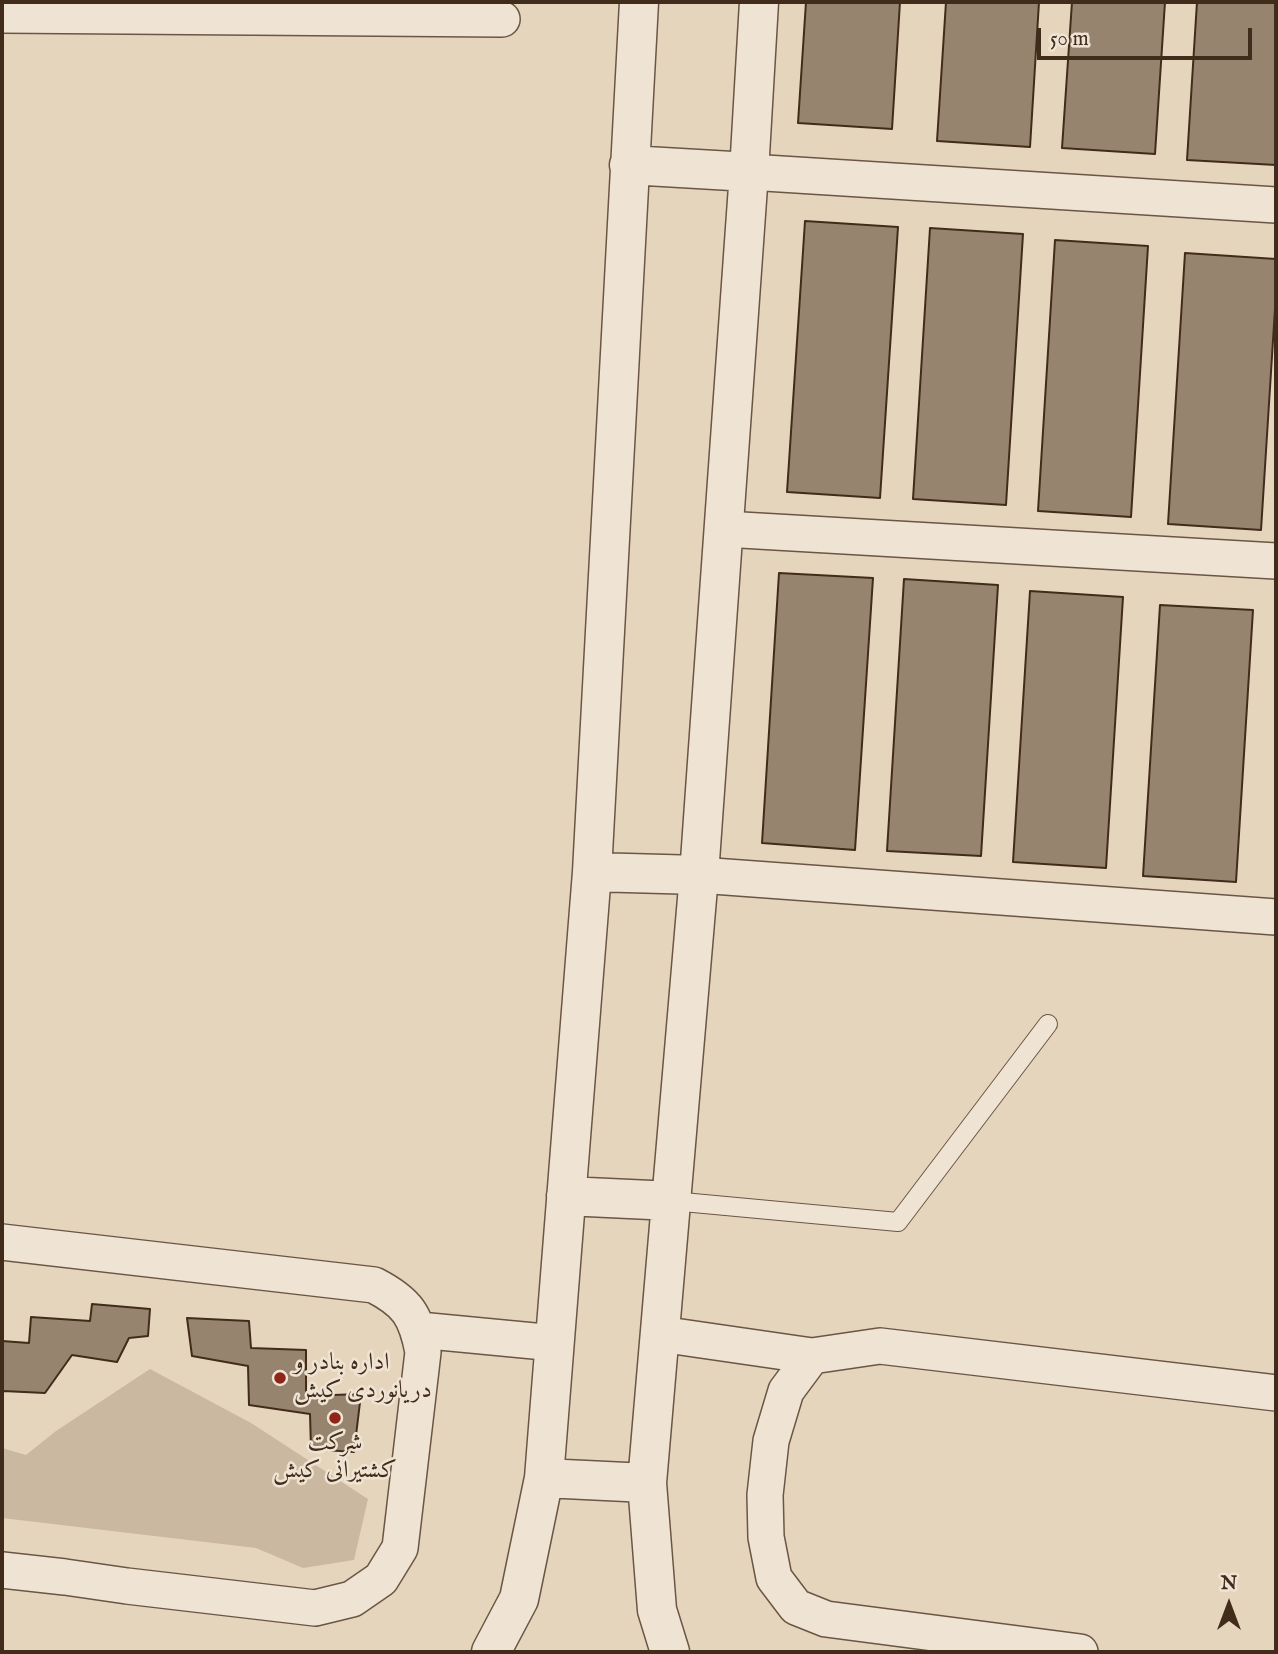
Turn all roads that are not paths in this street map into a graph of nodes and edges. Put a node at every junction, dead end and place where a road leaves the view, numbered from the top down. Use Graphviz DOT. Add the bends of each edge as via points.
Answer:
graph roads {
  1 [pos="639,2"];
  2 [pos="760,2"];
  3 [pos="2,15"];
  4 [pos="502,19"];
  5 [pos="629,165"];
  6 [pos="749,172"];
  7 [pos="1276,205"];
  8 [pos="724,529"];
  9 [pos="1276,561"];
  10 [pos="592,872"];
  11 [pos="699,875"];
  12 [pos="1276,917"];
  13 [pos="1048,1024"];
  14 [pos="566,1196"];
  15 [pos="672,1201"];
  16 [pos="2,1242"];
  17 [pos="419,1330"];
  18 [pos="660,1335"];
  19 [pos="555,1343"];
  20 [pos="812,1356"];
  21 [pos="1276,1393"];
  22 [pos="544,1478"];
  23 [pos="647,1483"];
  24 [pos="2,1570"];
  25 [pos="491,1652"];
  26 [pos="670,1652"];
  27 [pos="1080,1652"];
  1 -- 5 [label="street"];
  2 -- 6 [label="street"];
  3 -- 4 [label="street"];
  5 -- 6 [label="street"];
  5 -- 10 [label="street"];
  6 -- 7 [label="street"];
  6 -- 8 [label="street"];
  8 -- 9 [label="street"];
  8 -- 11 [label="street"];
  10 -- 11 [label="street"];
  10 -- 14 [label="street"];
  11 -- 12 [label="street"];
  11 -- 15 [label="street"];
  13 -- 15 [label="lane" via="898,1222"];
  14 -- 15 [label="street"];
  14 -- 19 [label="street"];
  15 -- 18 [label="street"];
  16 -- 17 [label="street" via="374,1285 409,1311"];
  17 -- 19 [label="street"];
  17 -- 24 [label="street" via="424,1352 400,1548 381,1579 352,1599 315,1608"];
  18 -- 20 [label="street"];
  18 -- 23 [label="street"];
  19 -- 22 [label="street"];
  20 -- 21 [label="street" via="880,1346"];
  20 -- 27 [label="street" via="786,1391 771,1441 765,1495 766,1537 774,1578 796,1607 827,1619"];
  22 -- 23 [label="street"];
  22 -- 25 [label="street" via="519,1599"];
  23 -- 26 [label="street" via="657,1610"];
}
